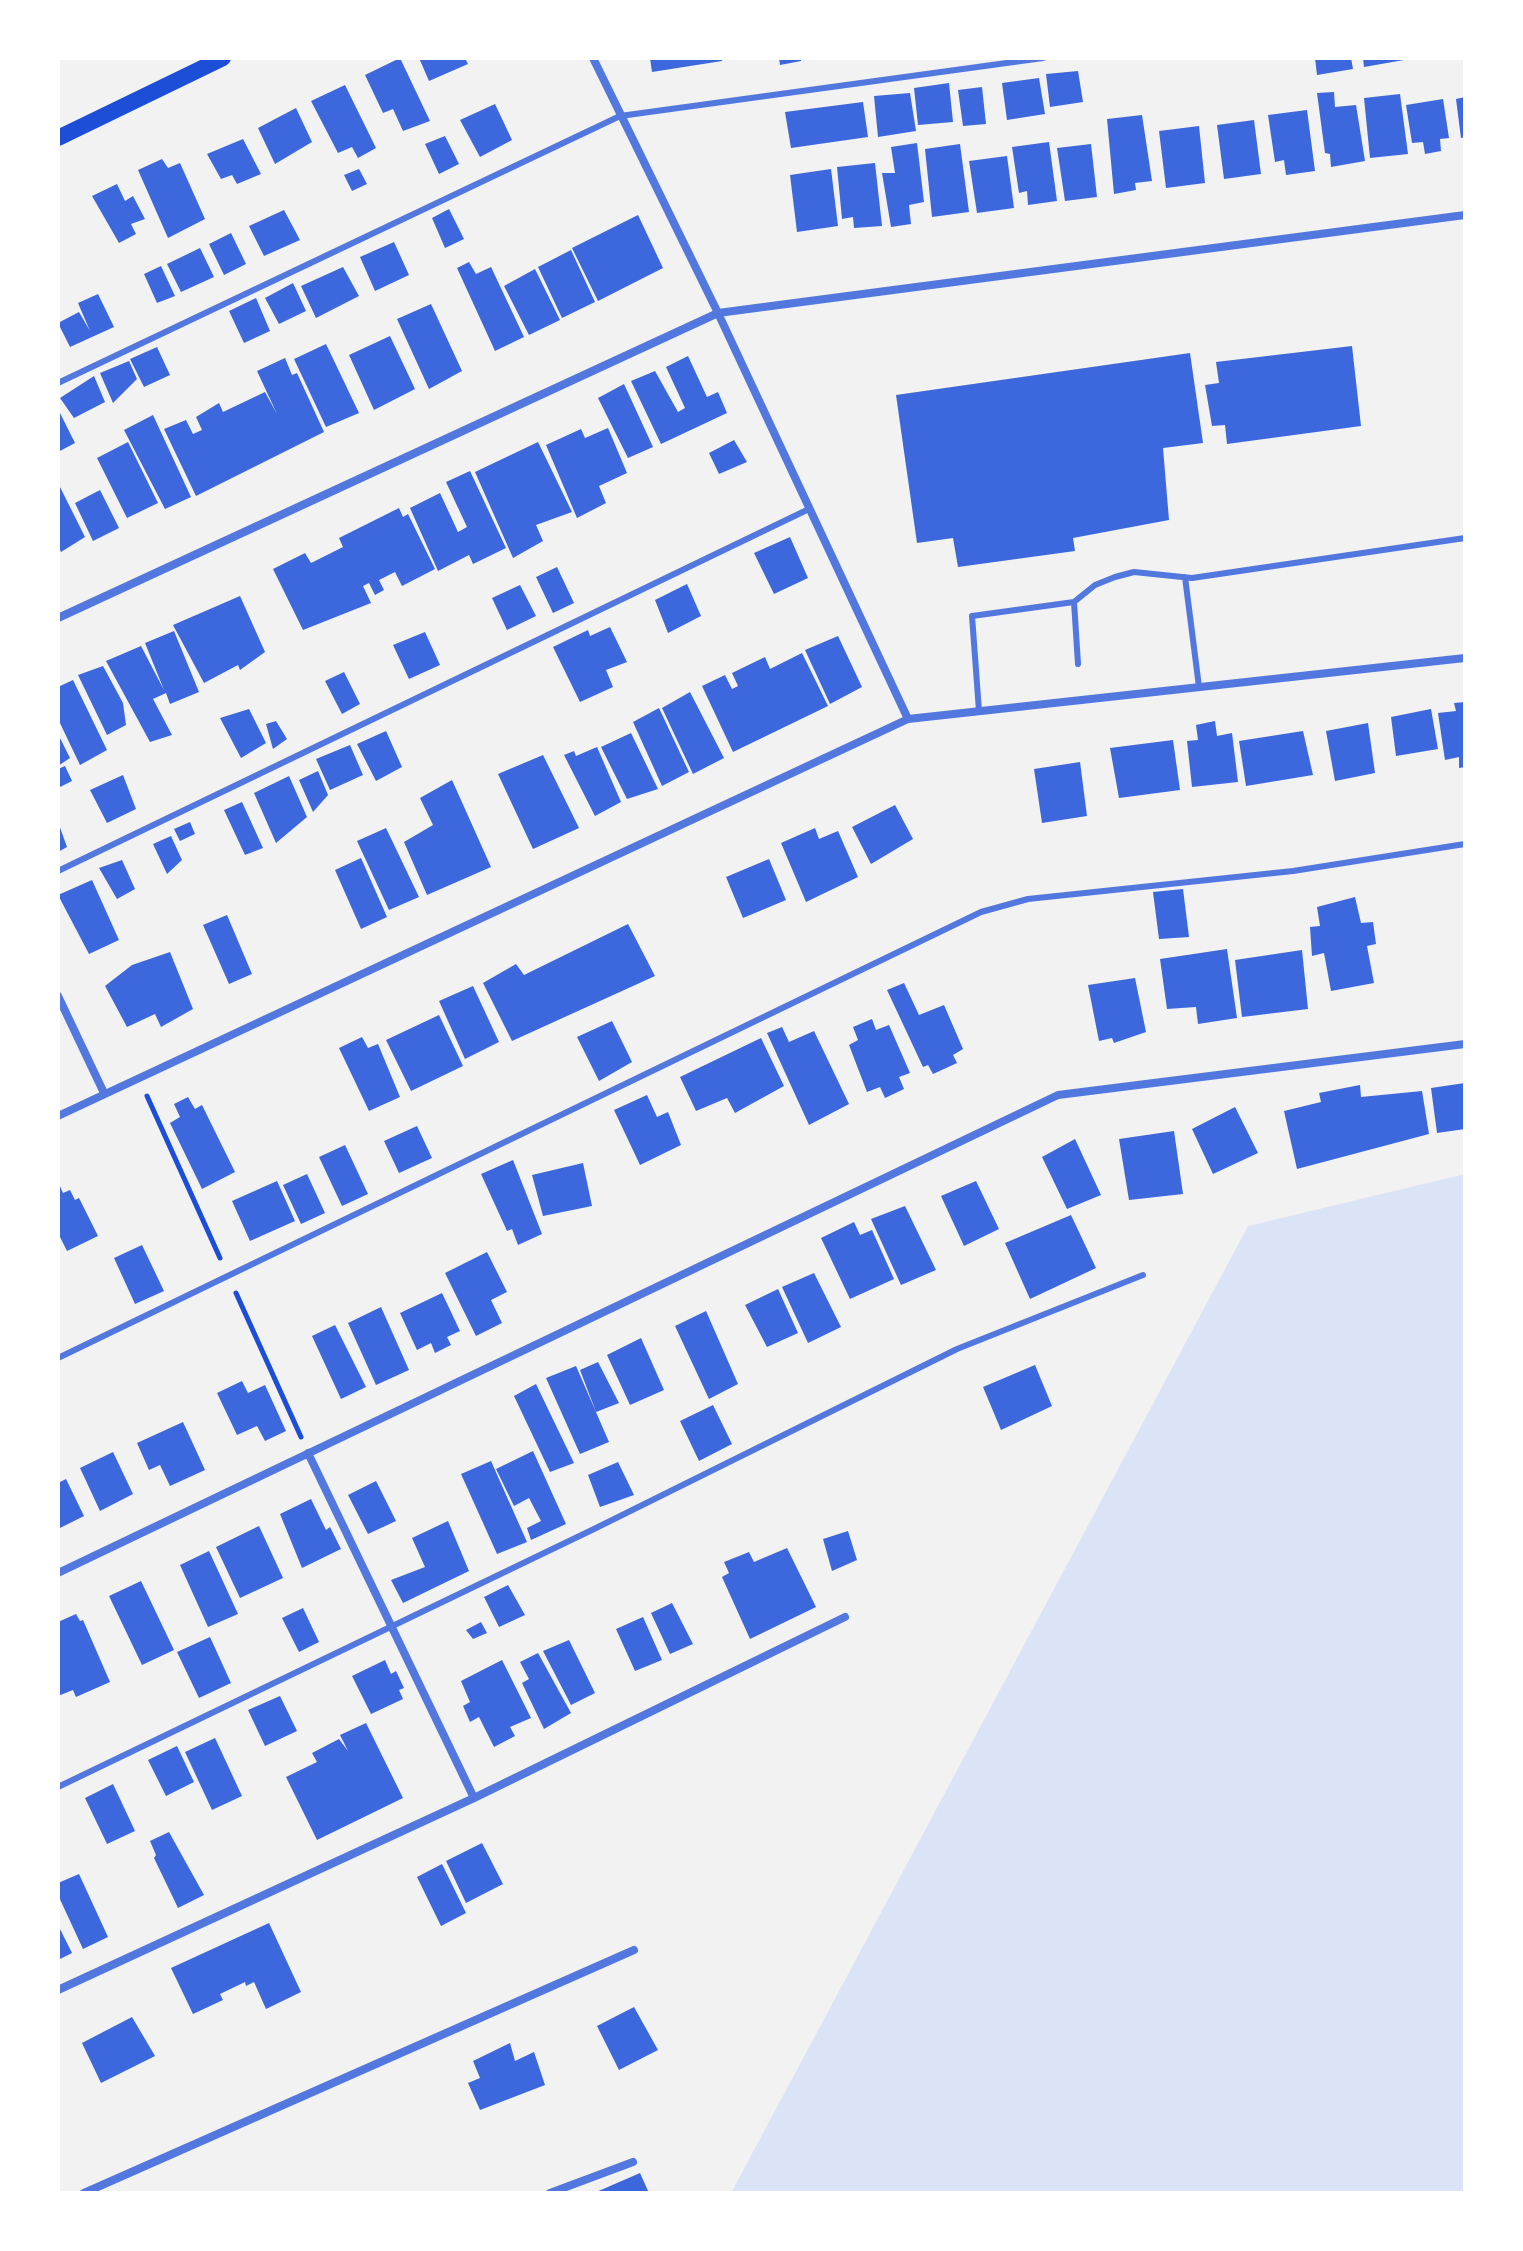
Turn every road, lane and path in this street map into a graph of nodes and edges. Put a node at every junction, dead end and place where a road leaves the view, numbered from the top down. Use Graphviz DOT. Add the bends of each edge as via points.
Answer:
graph roads {
  1 [pos="223,58"];
  2 [pos="593,58"];
  3 [pos="1043,58"];
  4 [pos="620,116"];
  5 [pos="58,138"];
  6 [pos="1465,215"];
  7 [pos="718,313"];
  8 [pos="58,383"];
  9 [pos="809,509"];
  10 [pos="1465,538"];
  11 [pos="1185,577"];
  12 [pos="1074,602"];
  13 [pos="58,618"];
  14 [pos="1465,658"];
  15 [pos="1078,664"];
  16 [pos="1199,687"];
  17 [pos="979,711"];
  18 [pos="908,719"];
  19 [pos="1465,844"];
  20 [pos="58,871"];
  21 [pos="58,996"];
  22 [pos="1465,1044"];
  23 [pos="104,1093"];
  24 [pos="58,1116"];
  25 [pos="1143,1275"];
  26 [pos="58,1358"];
  27 [pos="308,1453"];
  28 [pos="58,1573"];
  29 [pos="845,1617"];
  30 [pos="392,1627"];
  31 [pos="58,1787"];
  32 [pos="474,1798"];
  33 [pos="634,1950"];
  34 [pos="58,1990"];
  35 [pos="633,2162"];
  36 [pos="84,2193"];
  37 [pos="550,2193"];
  1 -- 5 [label="main road"];
  2 -- 4 [label="street"];
  3 -- 4 [label="lane"];
  4 -- 7 [label="street"];
  4 -- 8 [label="lane"];
  6 -- 7 [label="street"];
  7 -- 9 [label="street"];
  7 -- 13 [label="street"];
  9 -- 18 [label="street"];
  9 -- 20 [label="lane"];
  10 -- 11 [label="lane"];
  11 -- 12 [label="lane" via="1134,572 1095,585"];
  11 -- 16 [label="lane"];
  12 -- 15 [label="lane"];
  12 -- 17 [label="lane" via="972,616"];
  14 -- 16 [label="street"];
  16 -- 17 [label="street"];
  17 -- 18 [label="street"];
  18 -- 23 [label="street"];
  19 -- 26 [label="lane" via="1293,871 1028,899 981,912"];
  21 -- 23 [label="street"];
  22 -- 27 [label="street" via="1058,1095"];
  23 -- 24 [label="street"];
  25 -- 30 [label="lane" via="957,1349"];
  27 -- 28 [label="street"];
  27 -- 30 [label="street"];
  29 -- 32 [label="street"];
  30 -- 31 [label="lane"];
  30 -- 32 [label="street"];
  32 -- 34 [label="street"];
  33 -- 36 [label="street"];
  35 -- 37 [label="street"];
}
